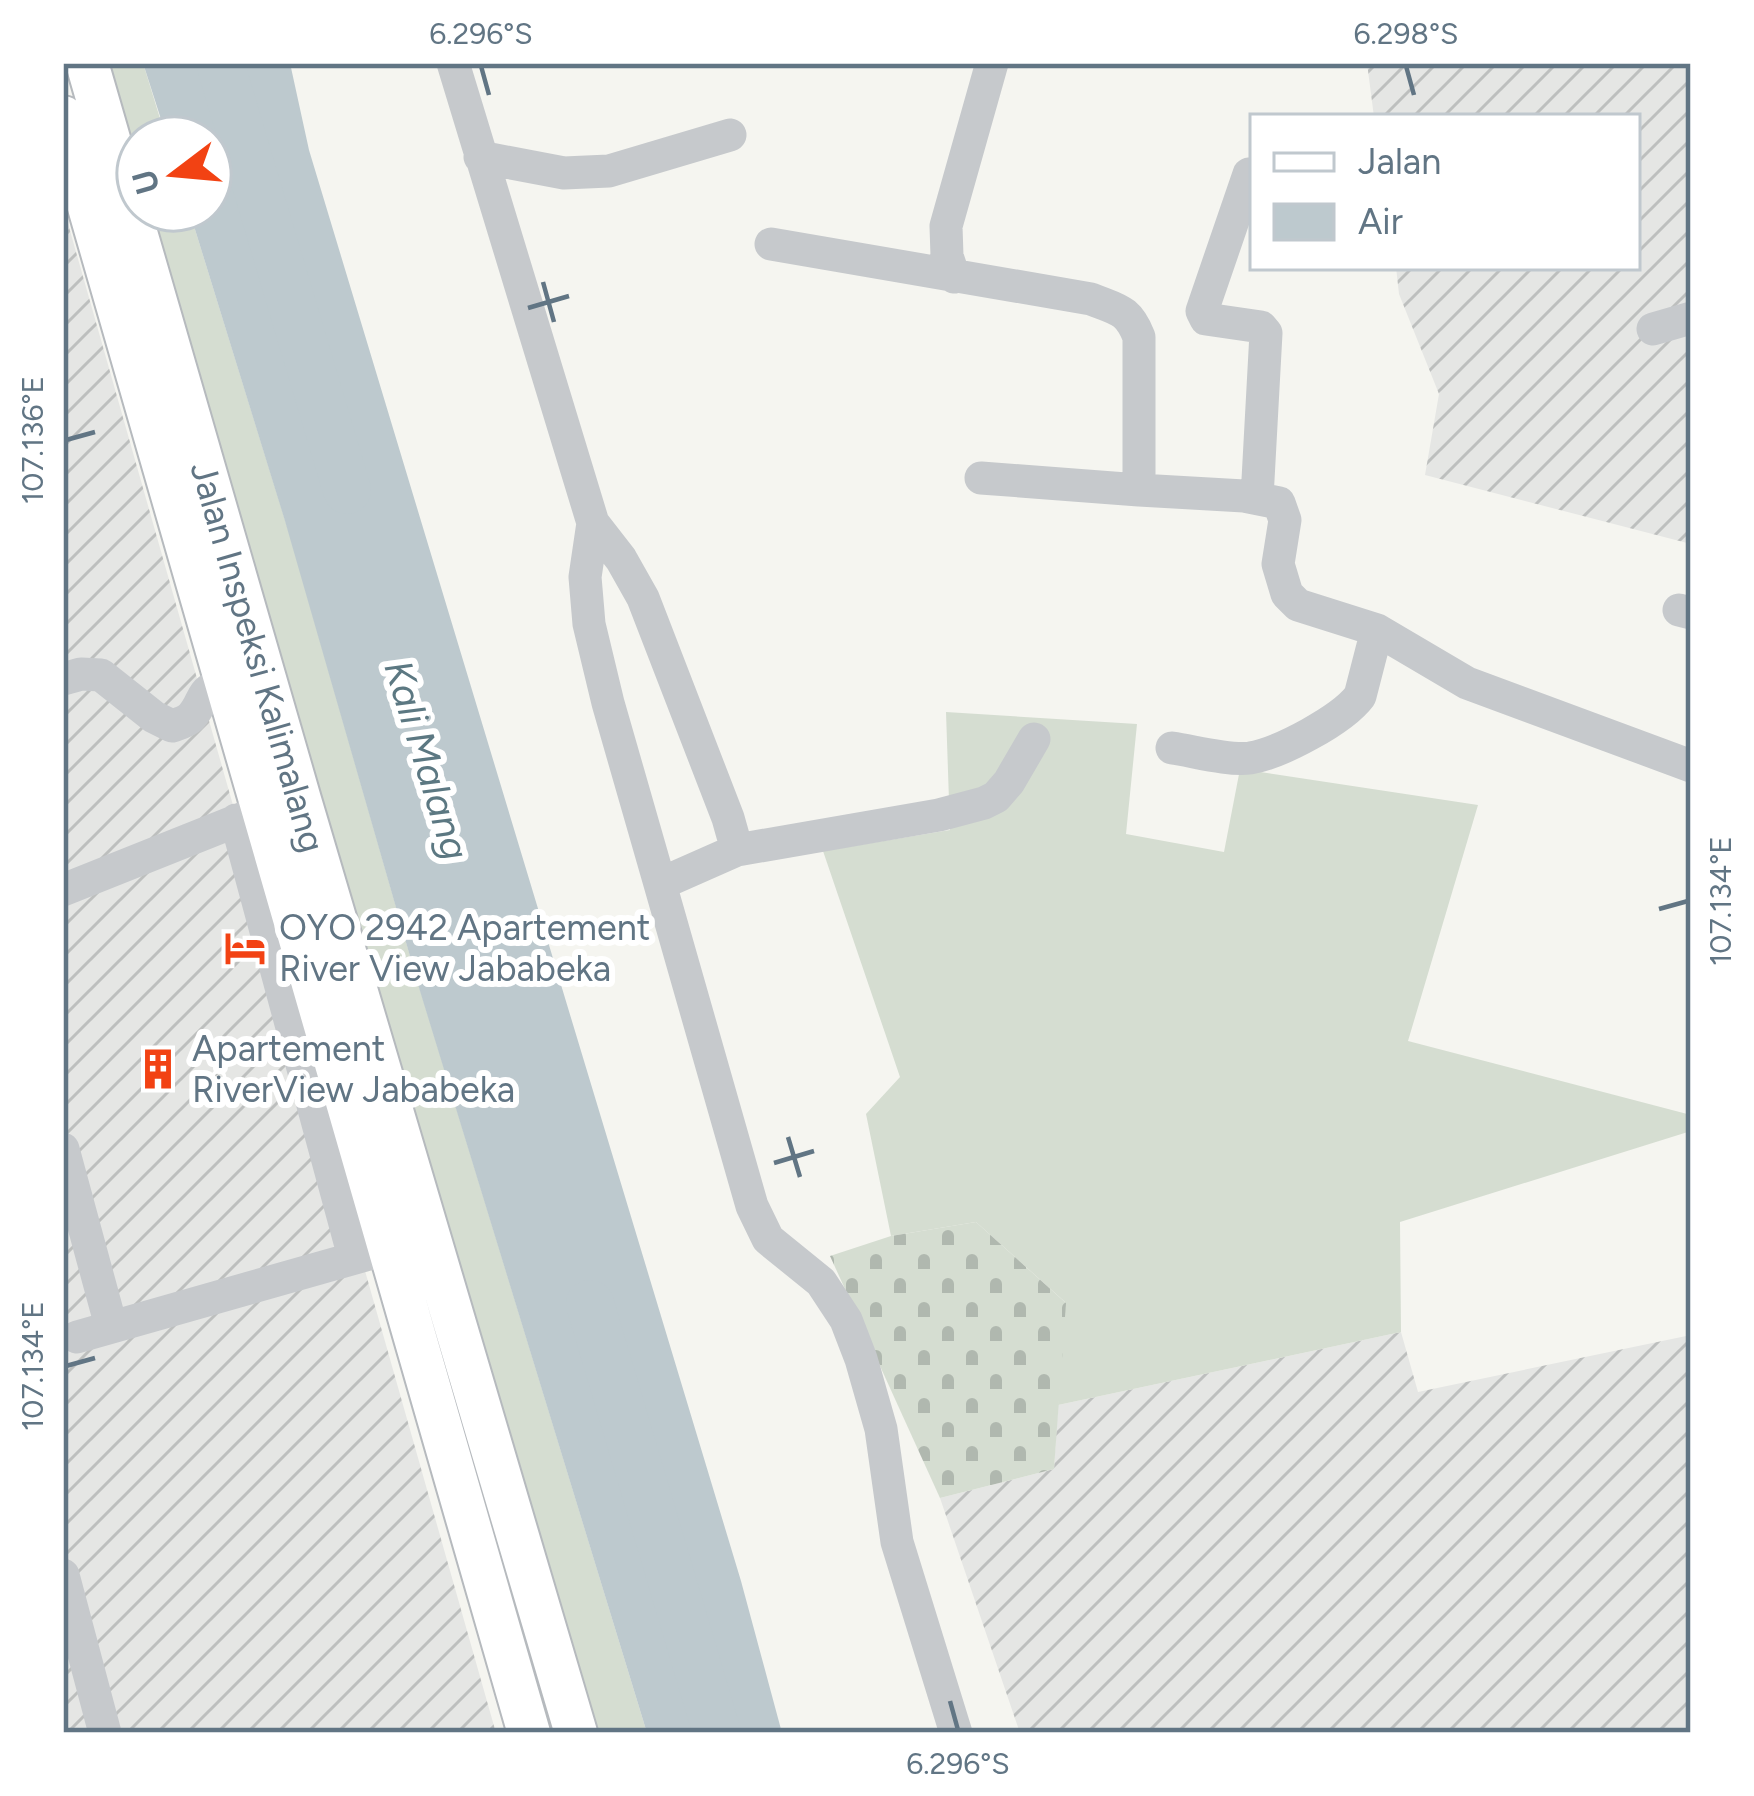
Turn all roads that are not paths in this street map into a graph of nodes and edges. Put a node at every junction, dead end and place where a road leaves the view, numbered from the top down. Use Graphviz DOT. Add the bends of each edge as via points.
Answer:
graph roads {
  1 [pos="87,63"];
  2 [pos="453,63"];
  3 [pos="992,63"];
  4 [pos="63,118"];
  5 [pos="730,135"];
  6 [pos="480,157"];
  7 [pos="1249,174"];
  8 [pos="771,244"];
  9 [pos="954,277"];
  10 [pos="1691,318"];
  11 [pos="1653,329"];
  12 [pos="981,478"];
  13 [pos="1139,490"];
  14 [pos="1257,498"];
  15 [pos="592,523"];
  16 [pos="1377,630"];
  17 [pos="63,680"];
  18 [pos="228,686"];
  19 [pos="1034,739"];
  20 [pos="1172,748"];
  21 [pos="1691,766"];
  22 [pos="250,815"];
  23 [pos="737,850"];
  24 [pos="660,884"];
  25 [pos="63,890"];
  26 [pos="63,1149"];
  27 [pos="371,1253"];
  28 [pos="111,1326"];
  29 [pos="77,1337"];
  30 [pos="63,1575"];
  31 [pos="104,1733"];
  32 [pos="529,1733"];
  33 [pos="576,1733"];
  34 [pos="956,1733"];
  1 -- 33 [label="main road, Jalan Inspeksi Kalimalang"];
  2 -- 6 [label="street"];
  3 -- 9 [label="street" via="946,226"];
  4 -- 18 [label="main road, Jalan Inspeksi Kalimalang"];
  5 -- 6 [label="street" via="609,171 564,173"];
  6 -- 15 [label="street"];
  7 -- 14 [label="street" via="1202,311 1206,319 1266,333"];
  8 -- 9 [label="street"];
  9 -- 13 [label="street" via="1091,299 1133,320"];
  10 -- 11 [label="street"];
  12 -- 13 [label="street"];
  13 -- 14 [label="street"];
  14 -- 16 [label="street" via="1284,512 1278,564 1287,594 1298,605"];
  15 -- 23 [label="street" via="643,598"];
  15 -- 24 [label="street" via="589,624"];
  16 -- 20 [label="street" via="1360,696 1327,722 1251,758"];
  16 -- 21 [label="street" via="1467,683"];
  17 -- 18 [label="street" via="101,675 172,726 191,716 207,690"];
  18 -- 22 [label="main road, Jalan Inspeksi Kalimalang"];
  19 -- 23 [label="street" via="1010,782 984,803"];
  22 -- 25 [label="street"];
  22 -- 27 [label="main road, Jalan Inspeksi Kalimalang"];
  23 -- 24 [label="street"];
  24 -- 34 [label="street" via="752,1207 768,1239 821,1282 861,1359 881,1429 897,1542"];
  26 -- 28 [label="street"];
  27 -- 28 [label="street"];
  27 -- 32 [label="main road, Jalan Inspeksi Kalimalang"];
  28 -- 29 [label="street"];
  30 -- 31 [label="street"];
}
